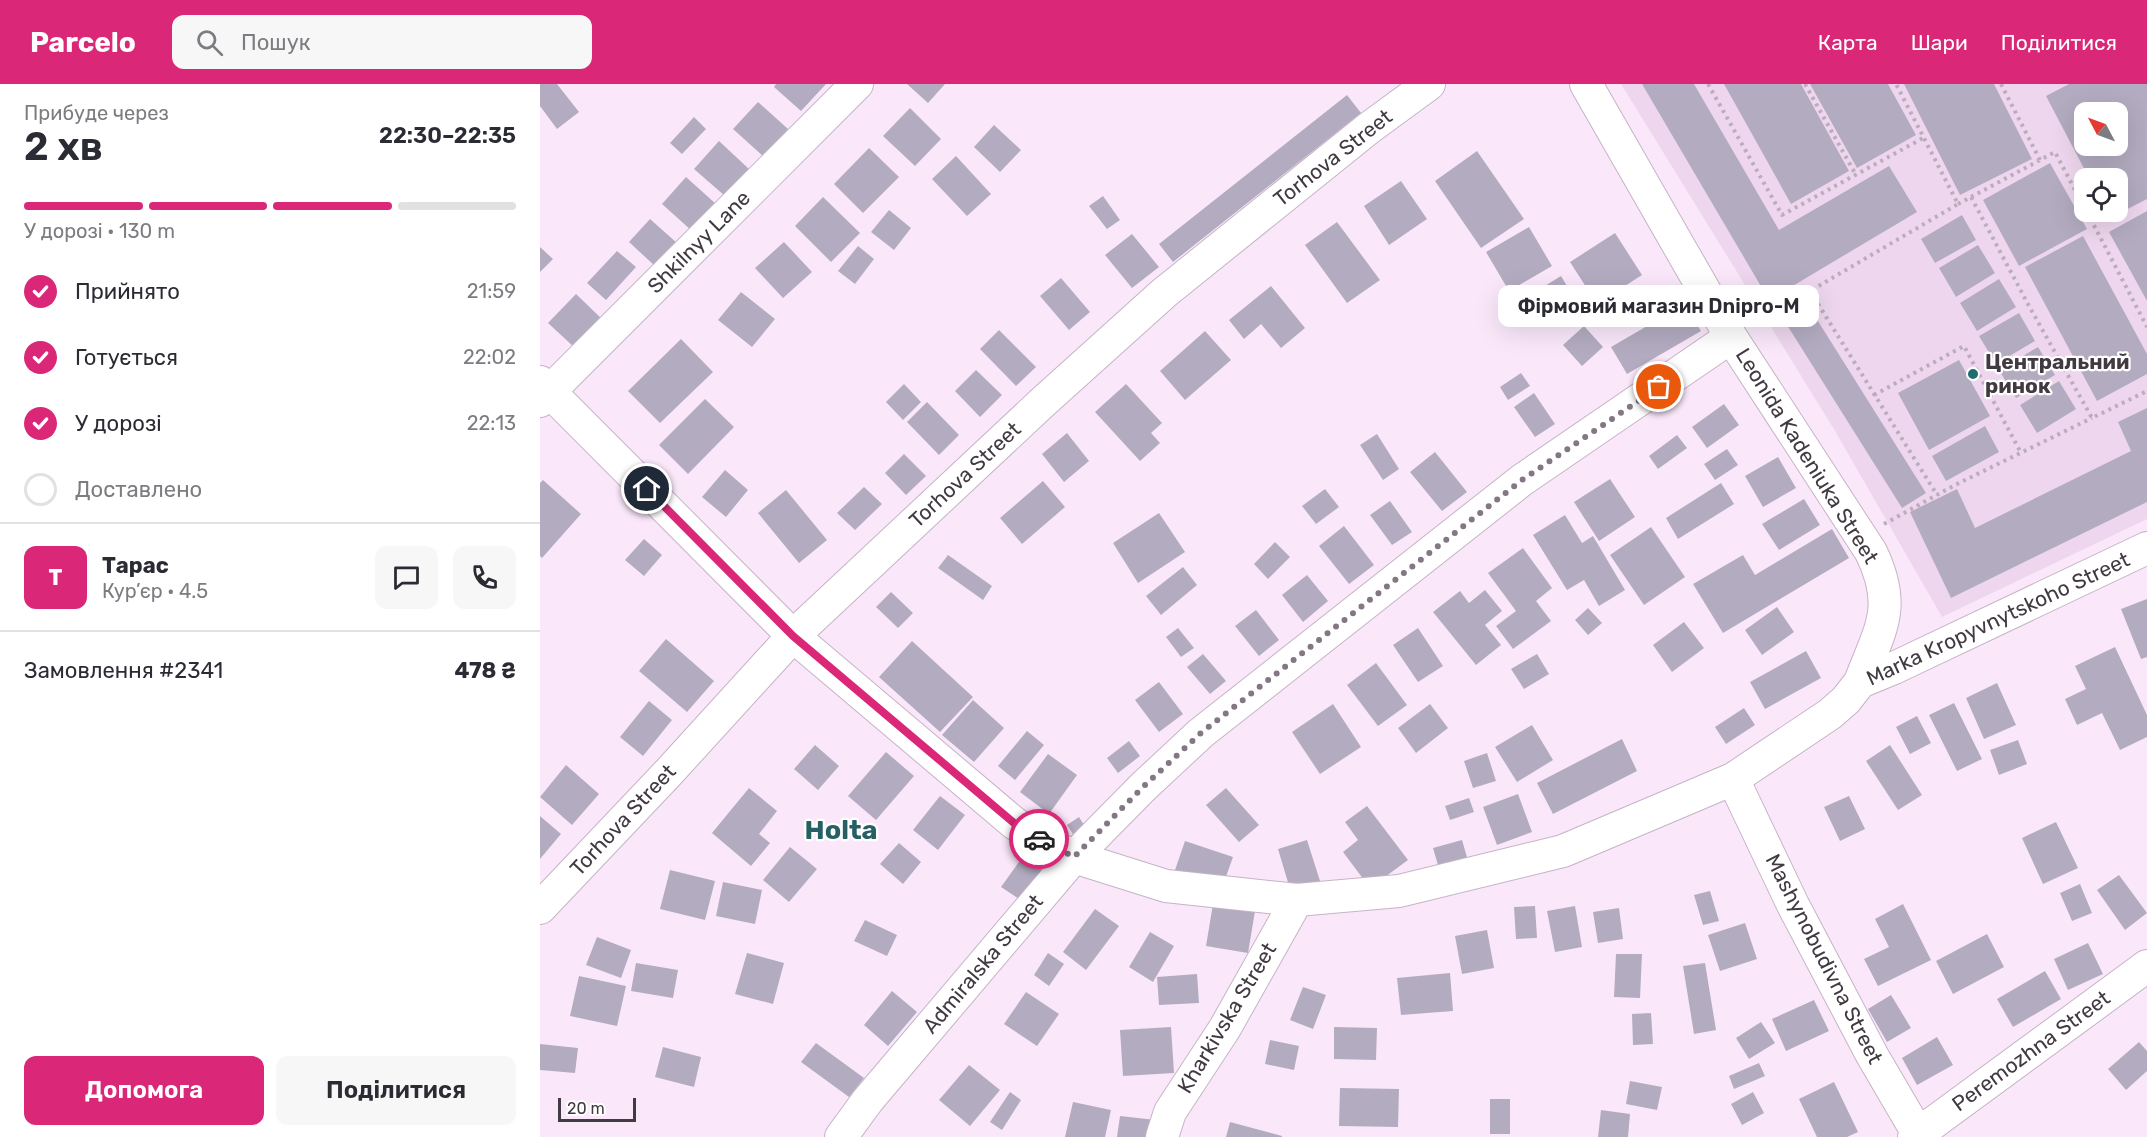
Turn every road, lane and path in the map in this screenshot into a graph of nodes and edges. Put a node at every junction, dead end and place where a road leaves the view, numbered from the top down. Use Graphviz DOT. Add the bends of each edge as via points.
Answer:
graph roads {
  1 [pos="857,84"];
  2 [pos="1429,84"];
  3 [pos="1586,84"];
  4 [pos="1708,84"];
  5 [pos="1805,84"];
  6 [pos="1896,84"];
  7 [pos="2001,84"];
  8 [pos="1925,137"];
  9 [pos="2040,160"];
  10 [pos="1856,175"];
  11 [pos="2074,188"];
  12 [pos="1971,197"];
  13 [pos="1958,204"];
  14 [pos="2092,222"];
  15 [pos="1810,291"];
  16 [pos="2147,327"];
  17 [pos="1731,337"];
  18 [pos="543,391"];
  19 [pos="2147,391"];
  20 [pos="1874,395"];
  21 [pos="2092,418"];
  22 [pos="2021,453"];
  23 [pos="1937,495"];
  24 [pos="1861,538"];
  25 [pos="2147,548"];
  26 [pos="793,636"];
  27 [pos="1860,682"];
  28 [pos="1733,779"];
  29 [pos="1074,857"];
  30 [pos="1297,900"];
  31 [pos="540,908"];
  32 [pos="2147,966"];
  33 [pos="1917,1136"];
  34 [pos="841,1137"];
  35 [pos="1162,1137"];
  1 -- 18 [label="street, Shkilnyy Lane"];
  2 -- 26 [label="street, Torhova Street" via="1164,293"];
  3 -- 17 [label="street, Leonida Kadeniuka Street"];
  4 -- 10 [label="path" via="1782,215"];
  5 -- 10 [label="path"];
  6 -- 8 [label="path"];
  7 -- 9 [label="path"];
  8 -- 10 [label="path"];
  8 -- 13 [label="path"];
  9 -- 11 [label="path" via="2055,152"];
  9 -- 12 [label="path"];
  12 -- 13 [label="path"];
  12 -- 21 [label="path"];
  13 -- 15 [label="path"];
  14 -- 16 [label="path"];
  15 -- 17 [label="path"];
  15 -- 20 [label="path"];
  17 -- 24 [label="street, Leonida Kadeniuka Street"];
  17 -- 29 [label="street, Admiralska Street" via="1522,480 1201,733"];
  18 -- 26 [label="street, Marka Kropyvnytskoho Street"];
  19 -- 21 [label="path"];
  20 -- 22 [label="path" via="1964,346"];
  20 -- 23 [label="path"];
  21 -- 22 [label="path"];
  22 -- 23 [label="path"];
  23 -- 24 [label="path"];
  24 -- 27 [label="street, Leonida Kadeniuka Street" via="1881,573 1886,595 1885,618"];
  25 -- 27 [label="street, Marka Kropyvnytskoho Street"];
  26 -- 29 [label="street, Marka Kropyvnytskoho Street" via="1014,823"];
  26 -- 31 [label="street, Torhova Street"];
  27 -- 28 [label="street, Marka Kropyvnytskoho Street" via="1830,714"];
  28 -- 30 [label="street, Marka Kropyvnytskoho Street" via="1563,851 1399,891"];
  28 -- 33 [label="street, Mashynobudivna Street" via="1793,905"];
  29 -- 30 [label="street, Marka Kropyvnytskoho Street" via="1166,886"];
  29 -- 34 [label="street, Admiralska Street"];
  30 -- 35 [label="street, Kharkivska Street" via="1225,1028 1170,1112"];
  32 -- 33 [label="street, Peremozhna Street"];
}
